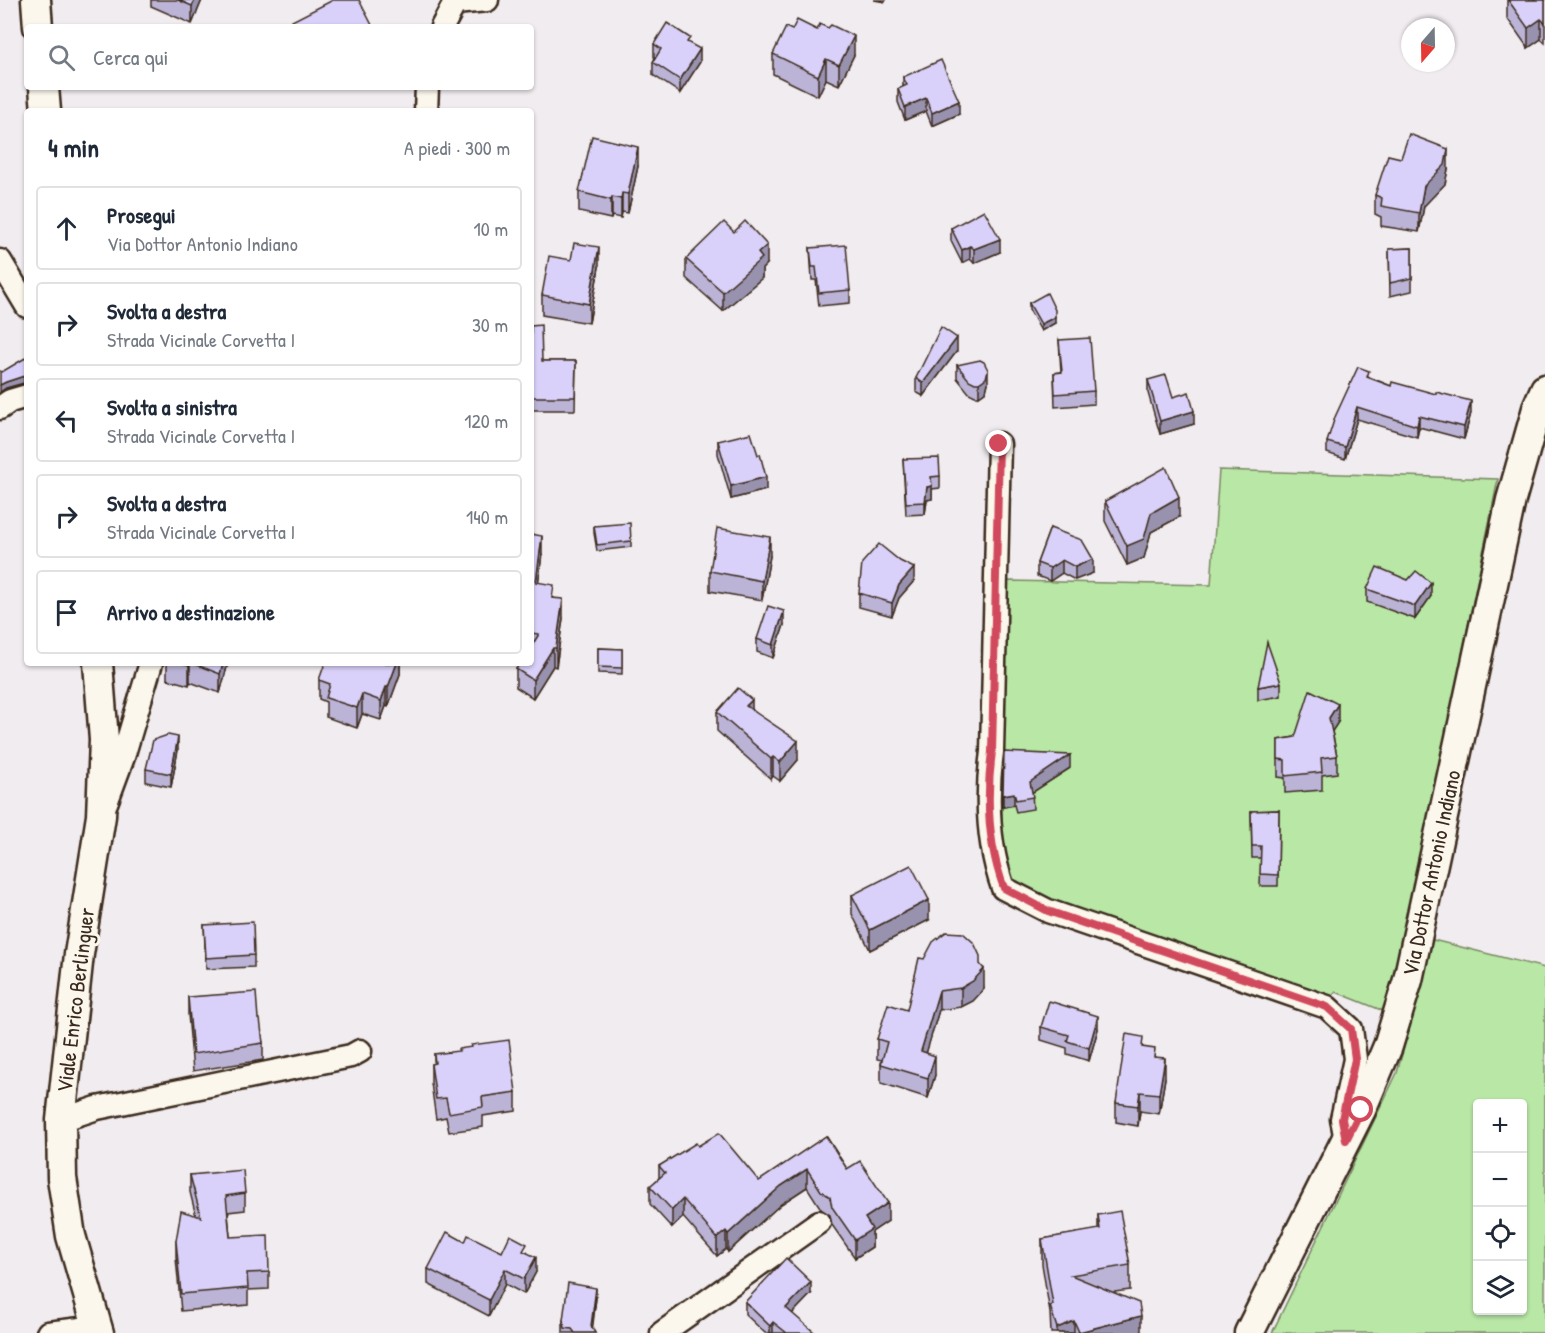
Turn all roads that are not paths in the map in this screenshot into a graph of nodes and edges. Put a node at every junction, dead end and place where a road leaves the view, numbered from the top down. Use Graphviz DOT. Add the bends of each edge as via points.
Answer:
graph roads {
  1 [pos="36,0"];
  2 [pos="487,0"];
  3 [pos="455,2"];
  4 [pos="38,24"];
  5 [pos="444,24"];
  6 [pos="44,90"];
  7 [pos="427,90"];
  8 [pos="46,108"];
  9 [pos="426,108"];
  10 [pos="0,261"];
  11 [pos="24,301"];
  12 [pos="1545,389"];
  13 [pos="24,397"];
  14 [pos="0,408"];
  15 [pos="999,444"];
  16 [pos="98,666"];
  17 [pos="150,666"];
  18 [pos="101,816"];
  19 [pos="360,1051"];
  20 [pos="61,1120"];
  21 [pos="1346,1140"];
  22 [pos="819,1222"];
  23 [pos="98,1330"];
  24 [pos="48,1333"];
  25 [pos="662,1333"];
  26 [pos="1249,1333"];
  1 -- 4 [label="main road"];
  2 -- 3 [label="street"];
  3 -- 5 [label="street"];
  6 -- 8 [label="main road"];
  7 -- 9 [label="street"];
  10 -- 11 [label="street"];
  12 -- 21 [label="main road, Via Dottor Antonio Indiano" via="1511,500 1408,980 1388,1046"];
  13 -- 14 [label="street"];
  15 -- 21 [label="street" via="992,752 987,788 995,866 1004,888 1048,911 1327,1007 1351,1029 1355,1059 1342,1119"];
  16 -- 18 [label="main road, Viale Enrico Berlinguer" via="104,740"];
  17 -- 18 [label="street"];
  18 -- 20 [label="main road, Viale Enrico Berlinguer" via="79,954"];
  19 -- 20 [label="street" via="97,1108"];
  20 -- 23 [label="main road, Viale Enrico Berlinguer" via="62,1178 71,1236"];
  21 -- 26 [label="main road, Via Dottor Antonio Indiano"];
  22 -- 25 [label="street"];
  23 -- 24 [label="street"];
}
